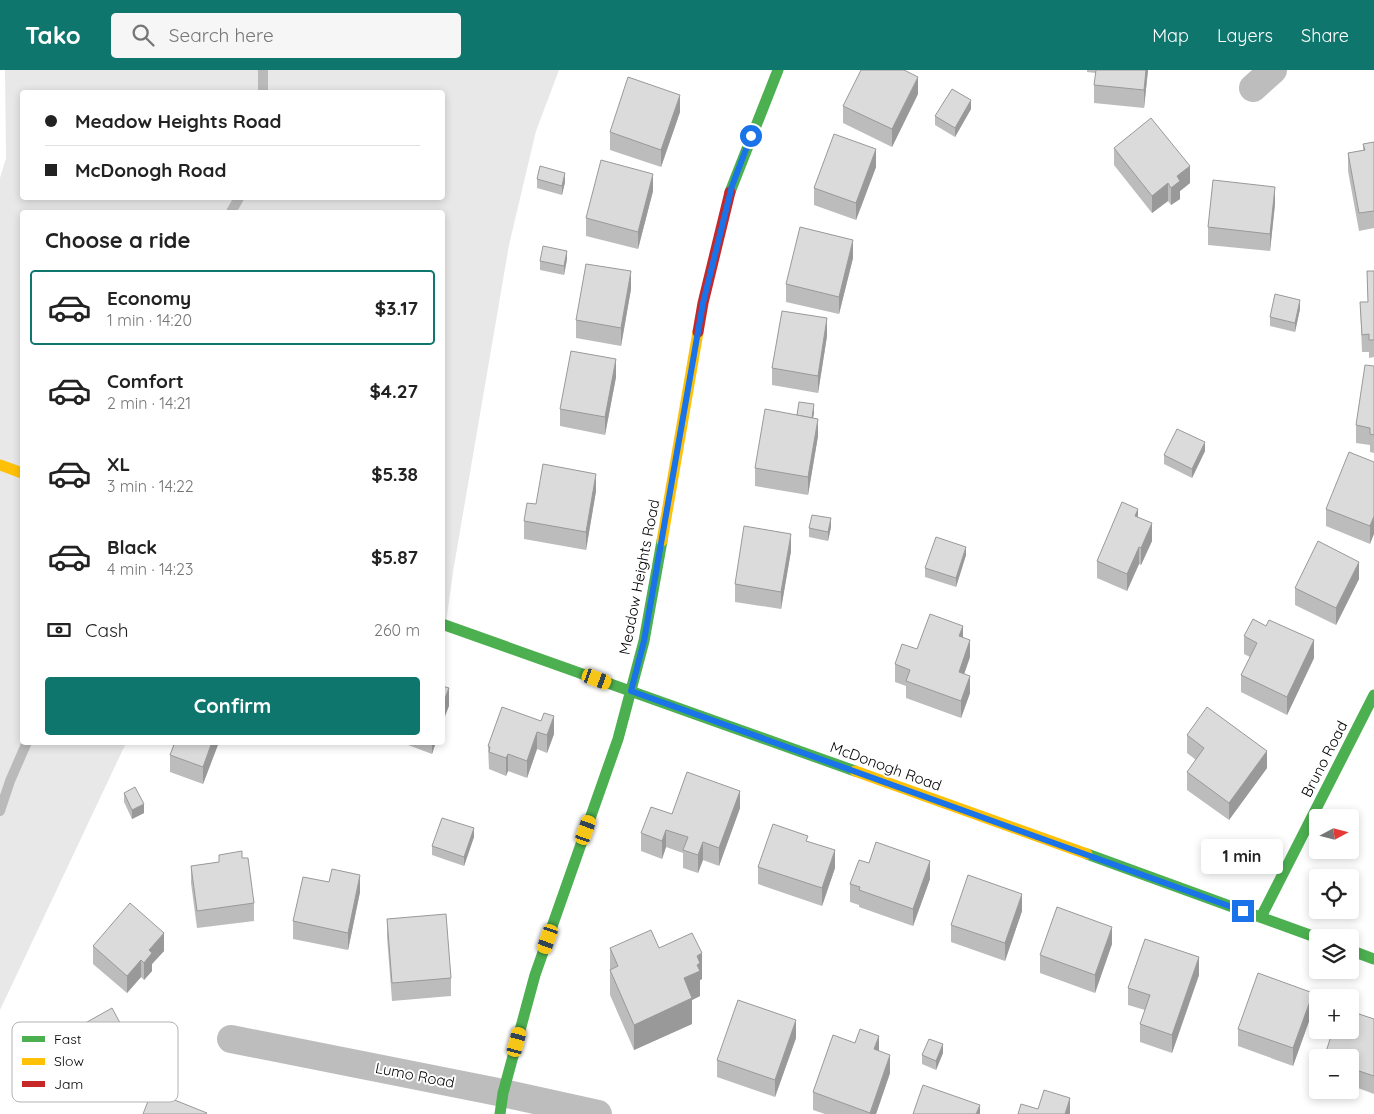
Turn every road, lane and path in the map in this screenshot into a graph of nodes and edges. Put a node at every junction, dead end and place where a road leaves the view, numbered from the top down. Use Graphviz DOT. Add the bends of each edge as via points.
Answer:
graph roads {
  1 [pos="778,70"];
  2 [pos="1273,70"];
  3 [pos="1253,88"];
  4 [pos="0,464"];
  5 [pos="20,472"];
  6 [pos="445,625"];
  7 [pos="631,691"];
  8 [pos="1374,695"];
  9 [pos="1261,917"];
  10 [pos="1309,935"];
  11 [pos="1359,953"];
  12 [pos="1374,959"];
  13 [pos="231,1039"];
  14 [pos="502,1103"];
  15 [pos="598,1114"];
  1 -- 7 [label="street, Meadow Heights Road" via="732,186 703,303 644,641"];
  2 -- 3 [label="street"];
  4 -- 5 [label="street"];
  6 -- 7 [label="street, McDonogh Road"];
  7 -- 9 [label="street, McDonogh Road"];
  7 -- 14 [label="street, Meadow Heights Road" via="618,739 535,975"];
  8 -- 9 [label="street, Bruno Road"];
  9 -- 10 [label="street, McDonogh Road"];
  11 -- 12 [label="street"];
  13 -- 14 [label="street, Lumo Road"];
  14 -- 15 [label="street, Lumo Road"];
}
